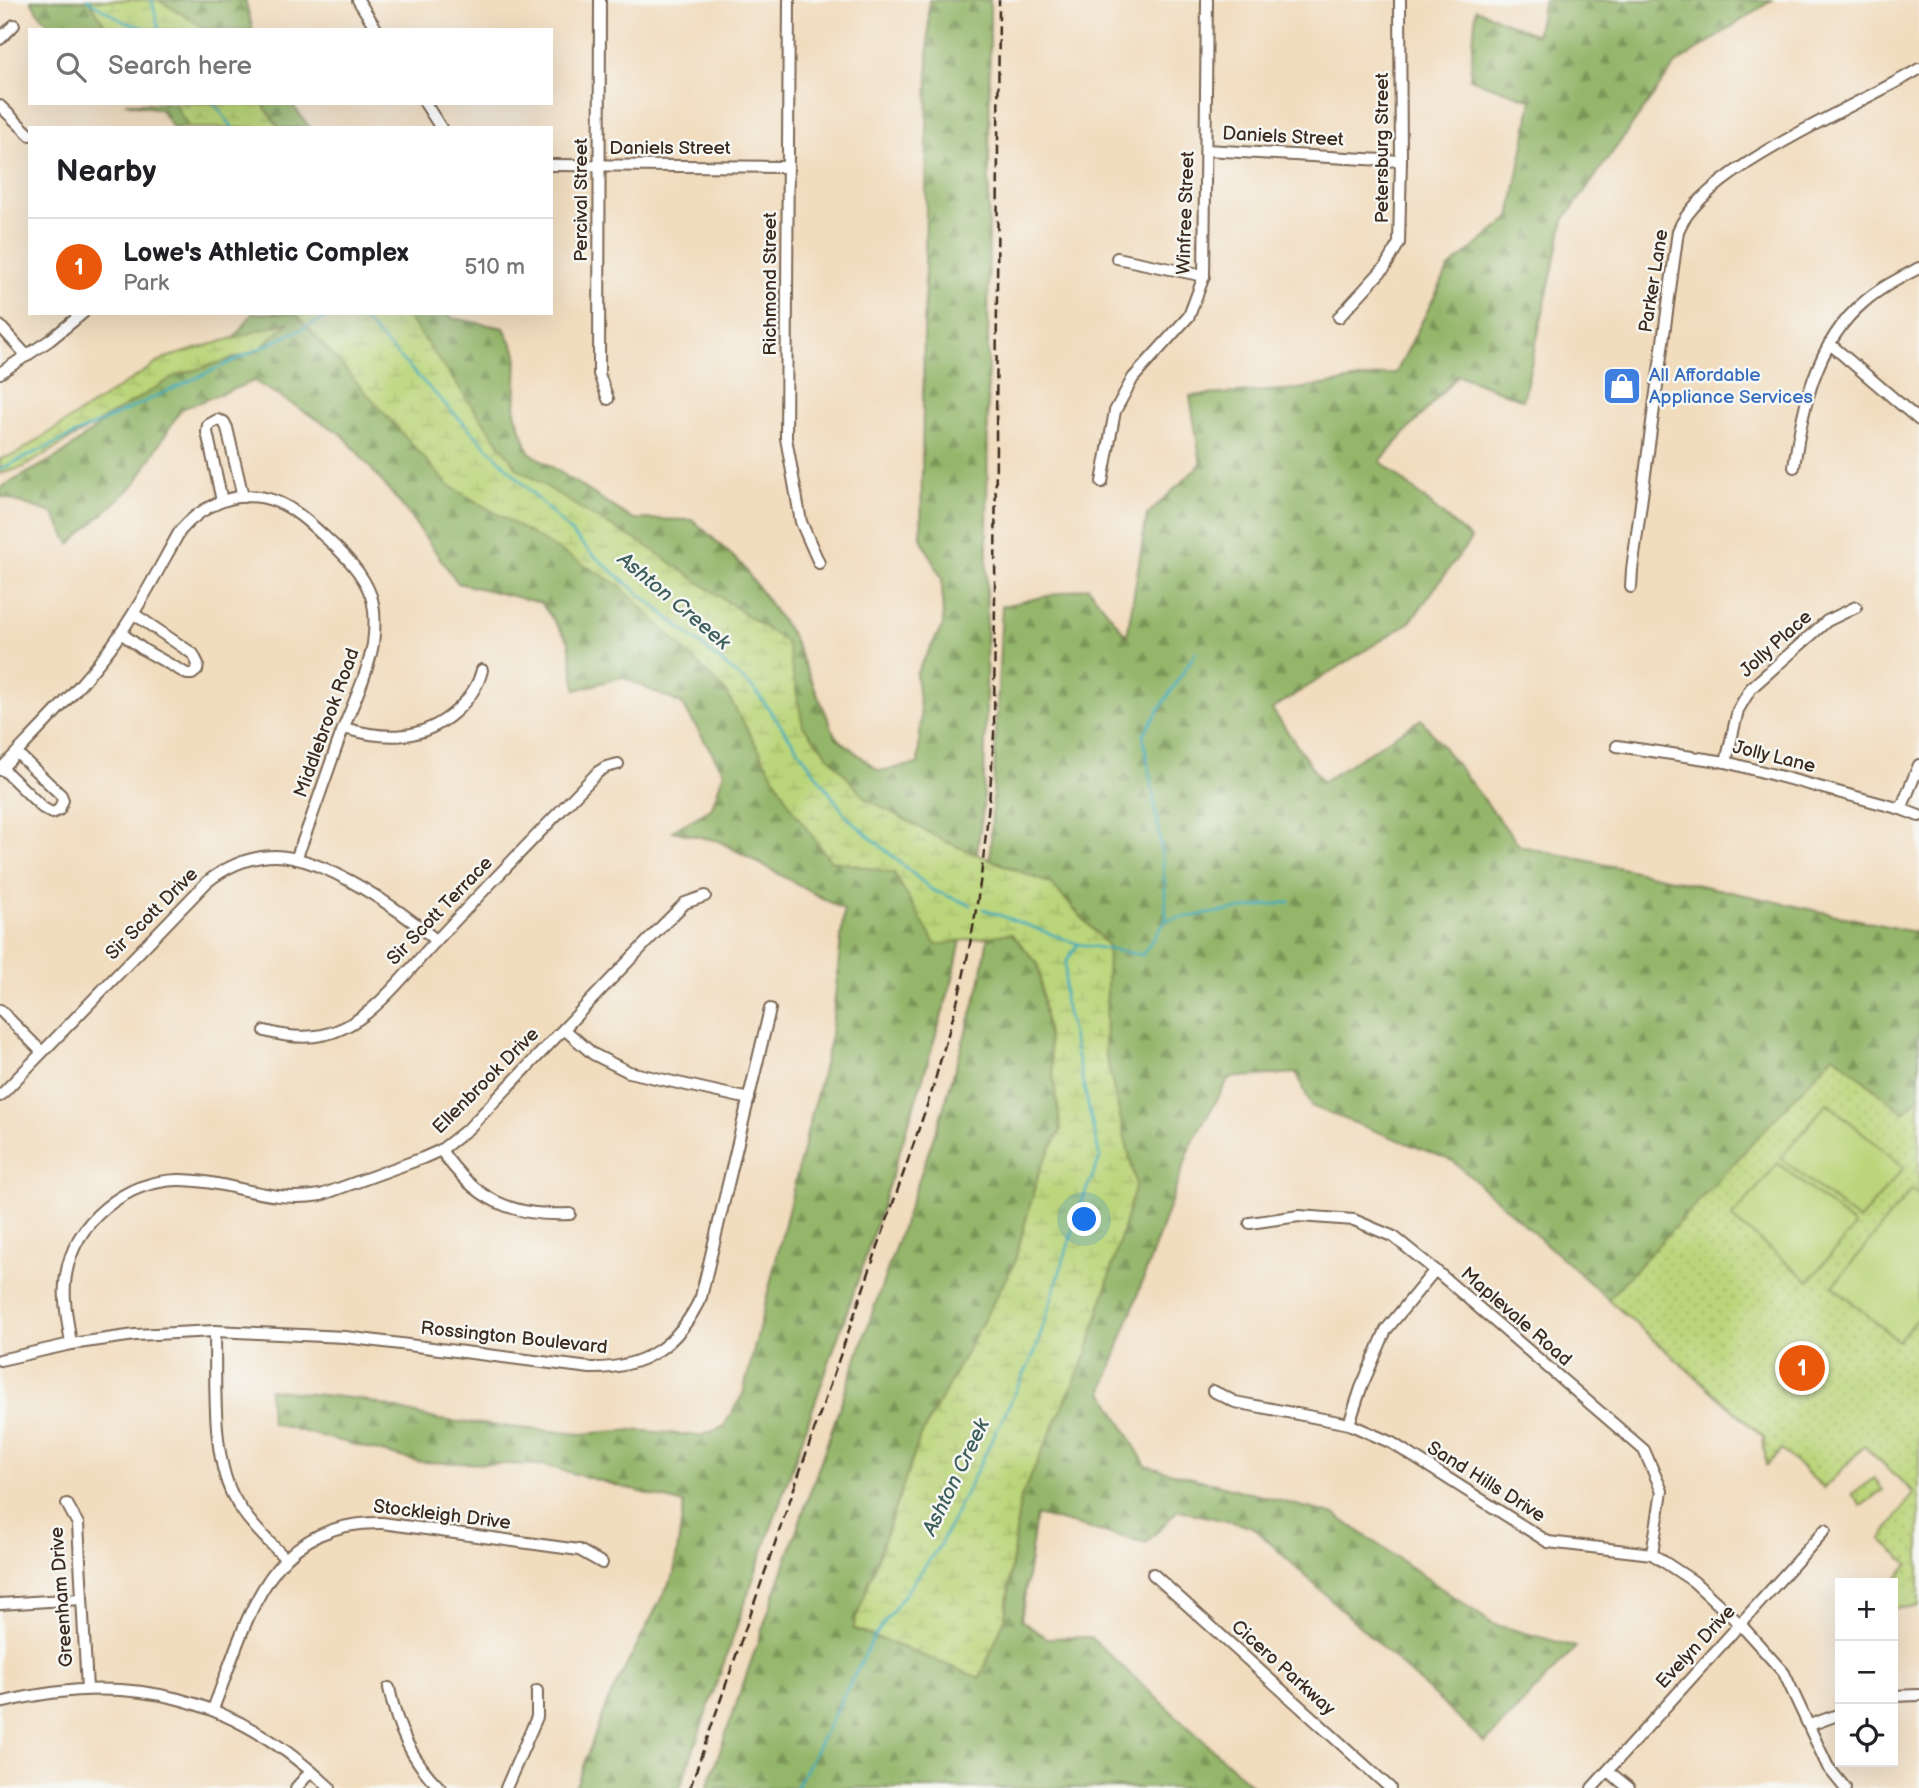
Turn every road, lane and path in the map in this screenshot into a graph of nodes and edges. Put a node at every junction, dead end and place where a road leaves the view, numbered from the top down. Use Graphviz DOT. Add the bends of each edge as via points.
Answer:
graph roads {
  1 [pos="358,0"];
  2 [pos="600,0"];
  3 [pos="789,0"];
  4 [pos="1207,0"];
  5 [pos="1400,0"];
  6 [pos="14,26"];
  7 [pos="376,28"];
  8 [pos="0,39"];
  9 [pos="1919,69"];
  10 [pos="426,105"];
  11 [pos="0,106"];
  12 [pos="440,126"];
  13 [pos="28,133"];
  14 [pos="1206,150"];
  15 [pos="1401,161"];
  16 [pos="553,165"];
  17 [pos="598,166"];
  18 [pos="788,167"];
  19 [pos="1117,258"];
  20 [pos="1919,268"];
  21 [pos="1203,276"];
  22 [pos="80,315"];
  23 [pos="1339,317"];
  24 [pos="0,326"];
  25 [pos="1830,344"];
  26 [pos="27,356"];
  27 [pos="0,373"];
  28 [pos="608,399"];
  29 [pos="1919,420"];
  30 [pos="1794,467"];
  31 [pos="1102,482"];
  32 [pos="243,497"];
  33 [pos="222,501"];
  34 [pos="819,563"];
  35 [pos="1632,587"];
  36 [pos="1856,607"];
  37 [pos="134,614"];
  38 [pos="121,633"];
  39 [pos="482,670"];
  40 [pos="344,728"];
  41 [pos="1617,746"];
  42 [pos="17,753"];
  43 [pos="1726,762"];
  44 [pos="618,764"];
  45 [pos="1919,765"];
  46 [pos="1,769"];
  47 [pos="1901,809"];
  48 [pos="1919,816"];
  49 [pos="296,859"];
  50 [pos="705,896"];
  51 [pos="436,940"];
  52 [pos="770,1009"];
  53 [pos="0,1010"];
  54 [pos="564,1029"];
  55 [pos="265,1031"];
  56 [pos="42,1052"];
  57 [pos="0,1096"];
  58 [pos="749,1099"];
  59 [pos="441,1150"];
  60 [pos="570,1213"];
  61 [pos="1251,1223"];
  62 [pos="1435,1270"];
  63 [pos="215,1331"];
  64 [pos="71,1344"];
  65 [pos="0,1360"];
  66 [pos="1213,1391"];
  67 [pos="1349,1424"];
  68 [pos="68,1504"];
  69 [pos="1825,1530"];
  70 [pos="1652,1554"];
  71 [pos="285,1558"];
  72 [pos="602,1563"];
  73 [pos="1153,1574"];
  74 [pos="80,1599"];
  75 [pos="0,1604"];
  76 [pos="1741,1625"];
  77 [pos="388,1688"];
  78 [pos="87,1689"];
  79 [pos="537,1692"];
  80 [pos="1919,1695"];
  81 [pos="1898,1696"];
  82 [pos="0,1703"];
  83 [pos="213,1709"];
  84 [pos="1835,1716"];
  85 [pos="1810,1725"];
  86 [pos="311,1771"];
  87 [pos="1608,1771"];
  88 [pos="296,1788"];
  89 [pos="330,1788"];
  90 [pos="440,1788"];
  91 [pos="506,1788"];
  92 [pos="1390,1788"];
  93 [pos="1592,1788"];
  94 [pos="1629,1788"];
  95 [pos="1845,1788"];
  1 -- 7 [label="street"];
  2 -- 17 [label="street, Percival Street"];
  3 -- 18 [label="street, Richmond Street"];
  4 -- 14 [label="street, Winfree Street"];
  5 -- 15 [label="street, Petersburg Street"];
  6 -- 8 [label="street"];
  9 -- 35 [label="street, Parker Lane" via="1772,148 1698,200 1682,220"];
  10 -- 12 [label="street"];
  11 -- 13 [label="street"];
  14 -- 15 [label="street, Daniels Street"];
  14 -- 21 [label="street, Winfree Street"];
  15 -- 23 [label="street, Petersburg Street" via="1399,243 1385,267"];
  16 -- 17 [label="street, Daniels Street"];
  17 -- 18 [label="street, Daniels Street"];
  17 -- 28 [label="street, Percival Street" via="599,374"];
  18 -- 34 [label="street, Richmond Street" via="786,438 801,522"];
  19 -- 21 [label="street"];
  20 -- 25 [label="street" via="1862,303"];
  21 -- 31 [label="street, Winfree Street" via="1189,316 1133,378 1115,411"];
  22 -- 26 [label="street"];
  24 -- 26 [label="street"];
  25 -- 29 [label="street"];
  25 -- 30 [label="street" via="1814,374"];
  26 -- 27 [label="street"];
  32 -- 33 [label="street, Middlebrook Road"];
  32 -- 33 [label="street" via="228,428 214,420 207,432"];
  32 -- 40 [label="street, Middlebrook Road" via="268,498 287,507 333,544 366,585 374,612 373,643"];
  33 -- 37 [label="street, Middlebrook Road" via="198,513 180,531"];
  36 -- 43 [label="street, Jolly Place" via="1827,621 1751,688 1738,710"];
  37 -- 38 [label="street, Middlebrook Road"];
  37 -- 38 [label="street" via="193,654 197,670 187,674"];
  38 -- 42 [label="street, Middlebrook Road" via="87,678"];
  39 -- 40 [label="street" via="474,691 460,707 423,732 393,737"];
  40 -- 49 [label="street, Middlebrook Road"];
  41 -- 43 [label="street, Jolly Lane"];
  42 -- 46 [label="street, Middlebrook Road"];
  42 -- 46 [label="street" via="61,795 59,810 52,813 43,808"];
  43 -- 47 [label="street, Jolly Lane"];
  44 -- 51 [label="street, Sir Scott Terrace" via="598,772"];
  45 -- 47 [label="street"];
  47 -- 48 [label="street, Jolly Lane"];
  49 -- 51 [label="street, Sir Scott Drive" via="373,895"];
  49 -- 56 [label="street, Sir Scott Drive" via="253,859 207,881"];
  50 -- 54 [label="street, Ellenbrook Drive" via="685,903"];
  51 -- 55 [label="street, Sir Scott Terrace" via="373,1007 341,1029 296,1037"];
  52 -- 58 [label="street, Rossington Boulevard"];
  53 -- 56 [label="street"];
  54 -- 58 [label="street" via="593,1054 629,1072"];
  54 -- 59 [label="street, Ellenbrook Drive" via="469,1128"];
  56 -- 57 [label="street, Sir Scott Drive"];
  58 -- 63 [label="street, Rossington Boulevard" via="701,1297 686,1325 654,1354 627,1364 590,1368 345,1337"];
  59 -- 60 [label="street" via="465,1181 495,1202 530,1213"];
  59 -- 64 [label="street, Ellenbrook Drive" via="305,1198 278,1198 179,1180 139,1188 121,1197 89,1224 70,1257 64,1294"];
  61 -- 62 [label="street, Maplevale Road" via="1299,1216 1354,1220 1394,1237"];
  62 -- 67 [label="street" via="1386,1330"];
  62 -- 70 [label="street, Maplevale Road" via="1644,1450 1662,1491"];
  63 -- 64 [label="street, Rossington Boulevard"];
  63 -- 71 [label="street" via="219,1444 225,1478 248,1519"];
  64 -- 65 [label="street, Rossington Boulevard"];
  66 -- 67 [label="street, Sand Hills Drive" via="1235,1402"];
  67 -- 70 [label="street, Sand Hills Drive" via="1392,1443 1548,1542"];
  68 -- 74 [label="street, Greenham Drive" via="78,1524"];
  69 -- 76 [label="street, Evelyn Drive"];
  70 -- 76 [label="street, Sand Hills Drive" via="1693,1581"];
  71 -- 72 [label="street, Stockleigh Drive" via="326,1532 362,1522 382,1522 579,1550"];
  71 -- 83 [label="street, Stockleigh Drive" via="256,1600"];
  73 -- 92 [label="street, Cicero Parkway"];
  74 -- 75 [label="street"];
  74 -- 78 [label="street, Greenham Drive"];
  76 -- 85 [label="street, Sand Hills Drive" via="1784,1673"];
  76 -- 87 [label="street, Evelyn Drive"];
  77 -- 90 [label="street" via="404,1739"];
  78 -- 82 [label="street"];
  78 -- 83 [label="street" via="155,1693"];
  79 -- 91 [label="street" via="537,1717"];
  80 -- 81 [label="street"];
  83 -- 86 [label="street" via="261,1734"];
  84 -- 85 [label="street"];
  85 -- 95 [label="street, Sand Hills Drive" via="1828,1767"];
  86 -- 88 [label="street"];
  86 -- 89 [label="street"];
  87 -- 93 [label="street, Evelyn Drive"];
  87 -- 94 [label="street"];
}
